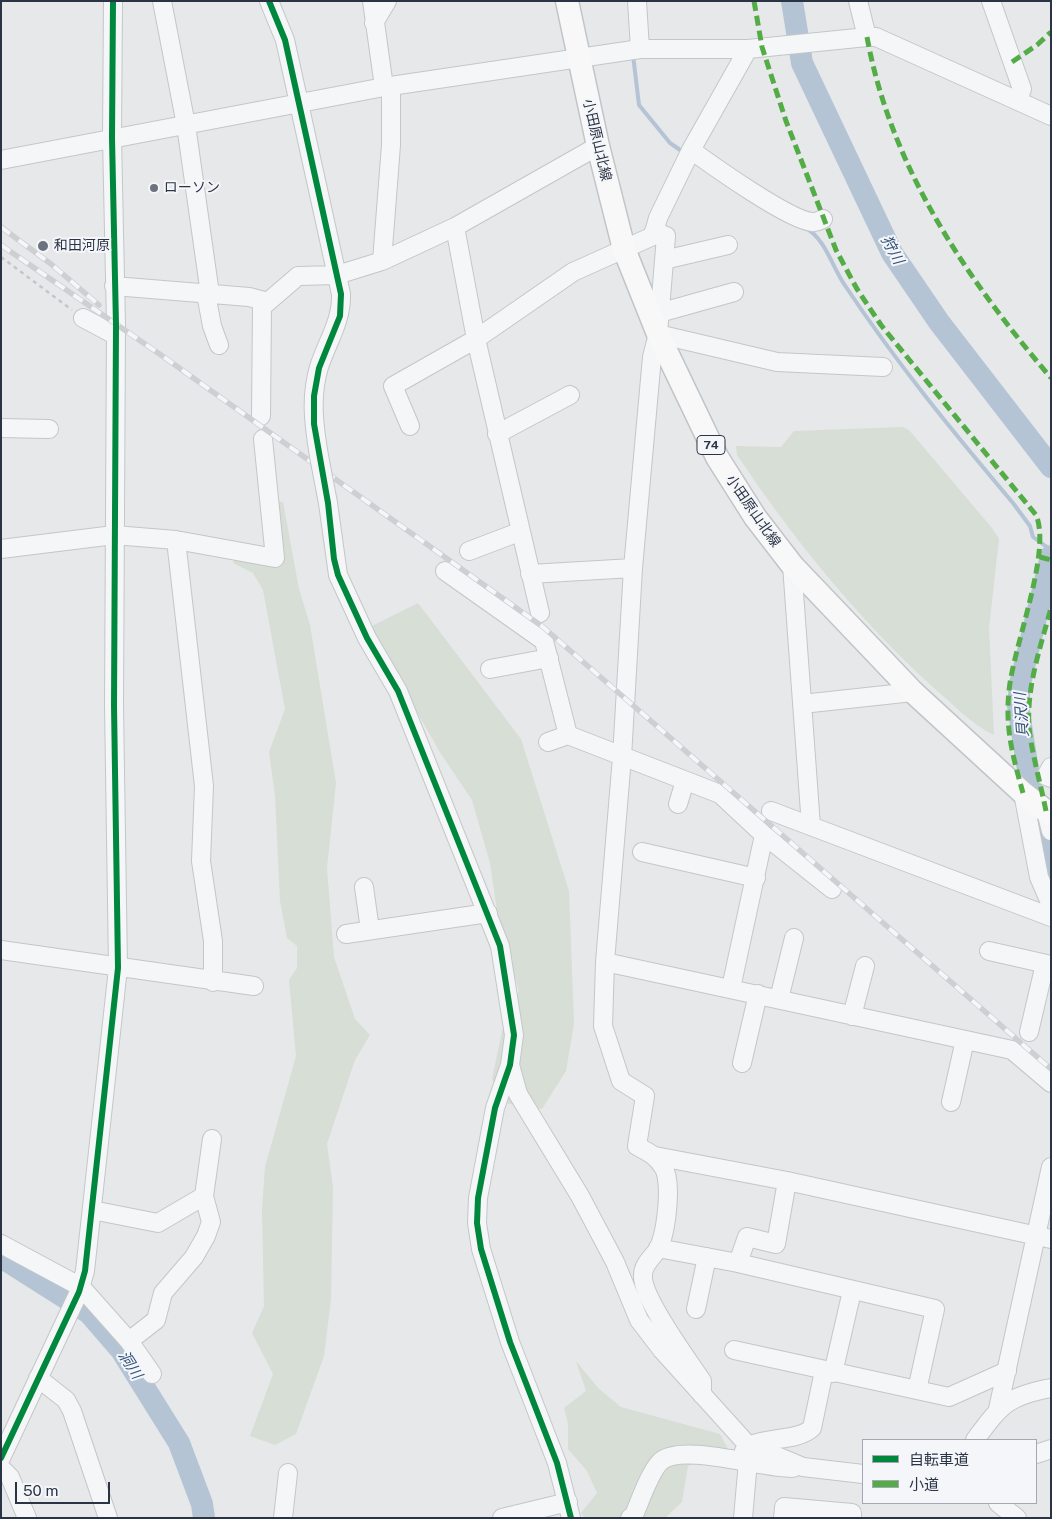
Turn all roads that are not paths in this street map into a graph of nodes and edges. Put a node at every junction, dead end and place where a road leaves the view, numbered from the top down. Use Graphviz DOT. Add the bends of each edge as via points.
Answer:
graph roads {
  1 [pos="112,1"];
  2 [pos="162,1"];
  3 [pos="269,1"];
  4 [pos="372,1"];
  5 [pos="387,1"];
  6 [pos="567,1"];
  7 [pos="637,1"];
  8 [pos="858,1"];
  9 [pos="991,1"];
  10 [pos="374,23"];
  11 [pos="867,37"];
  12 [pos="748,49"];
  13 [pos="640,50"];
  14 [pos="580,58"];
  15 [pos="388,87"];
  16 [pos="1018,101"];
  17 [pos="298,105"];
  18 [pos="1051,116"];
  19 [pos="186,125"];
  20 [pos="112,138"];
  21 [pos="598,146"];
  22 [pos="691,150"];
  23 [pos="1,160"];
  24 [pos="823,219"];
  25 [pos="455,227"];
  26 [pos="654,230"];
  27 [pos="728,245"];
  28 [pos="624,249"];
  29 [pos="664,260"];
  30 [pos="382,261"];
  31 [pos="336,275"];
  32 [pos="114,286"];
  33 [pos="734,292"];
  34 [pos="208,294"];
  35 [pos="268,302"];
  36 [pos="83,318"];
  37 [pos="658,324"];
  38 [pos="115,335"];
  39 [pos="476,339"];
  40 [pos="219,345"];
  41 [pos="883,367"];
  42 [pos="570,395"];
  43 [pos="261,416"];
  44 [pos="410,426"];
  45 [pos="1,428"];
  46 [pos="49,429"];
  47 [pos="497,434"];
  48 [pos="264,439"];
  49 [pos="519,532"];
  50 [pos="114,535"];
  51 [pos="176,540"];
  52 [pos="1,549"];
  53 [pos="469,551"];
  54 [pos="792,565"];
  55 [pos="633,568"];
  56 [pos="445,571"];
  57 [pos="530,574"];
  58 [pos="540,613"];
  59 [pos="546,650"];
  60 [pos="490,669"];
  61 [pos="913,692"];
  62 [pos="802,704"];
  63 [pos="568,735"];
  64 [pos="548,742"];
  65 [pos="622,757"];
  66 [pos="1051,767"];
  67 [pos="1051,778"];
  68 [pos="685,781"];
  69 [pos="1023,793"];
  70 [pos="678,804"];
  71 [pos="770,811"];
  72 [pos="1049,819"];
  73 [pos="811,826"];
  74 [pos="764,835"];
  75 [pos="642,852"];
  76 [pos="756,878"];
  77 [pos="364,887"];
  78 [pos="832,889"];
  79 [pos="1051,905"];
  80 [pos="488,912"];
  81 [pos="1051,917"];
  82 [pos="370,930"];
  83 [pos="346,934"];
  84 [pos="794,938"];
  85 [pos="1,950"];
  86 [pos="989,951"];
  87 [pos="605,962"];
  88 [pos="1048,964"];
  89 [pos="865,966"];
  90 [pos="118,968"];
  91 [pos="213,982"];
  92 [pos="254,986"];
  93 [pos="731,988"];
  94 [pos="758,994"];
  95 [pos="779,999"];
  96 [pos="852,1016"];
  97 [pos="1029,1032"];
  98 [pos="965,1040"];
  99 [pos="742,1063"];
  100 [pos="510,1064"];
  101 [pos="1048,1076"];
  102 [pos="951,1102"];
  103 [pos="212,1139"];
  104 [pos="655,1156"];
  105 [pos="1051,1167"];
  106 [pos="788,1181"];
  107 [pos="204,1196"];
  108 [pos="92,1210"];
  109 [pos="1044,1238"];
  110 [pos="1,1244"];
  111 [pos="658,1248"];
  112 [pos="707,1257"];
  113 [pos="738,1263"];
  114 [pos="80,1289"];
  115 [pos="852,1291"];
  116 [pos="696,1309"];
  117 [pos="129,1341"];
  118 [pos="734,1350"];
  119 [pos="1007,1370"];
  120 [pos="828,1372"];
  121 [pos="152,1374"];
  122 [pos="38,1378"];
  123 [pos="1051,1388"];
  124 [pos="917,1390"];
  125 [pos="702,1395"];
  126 [pos="998,1409"];
  127 [pos="8,1426"];
  128 [pos="976,1439"];
  129 [pos="746,1448"];
  130 [pos="1051,1449"];
  131 [pos="1037,1454"];
  132 [pos="1,1458"];
  133 [pos="1,1468"];
  134 [pos="288,1474"];
  135 [pos="862,1474"];
  136 [pos="999,1504"];
  137 [pos="569,1510"];
  138 [pos="27,1518"];
  139 [pos="108,1518"];
  140 [pos="283,1518"];
  141 [pos="502,1518"];
  142 [pos="630,1518"];
  143 [pos="743,1518"];
  144 [pos="783,1518"];
  145 [pos="852,1518"];
  146 [pos="1017,1518"];
  1 -- 20 [label="street"];
  2 -- 19 [label="street"];
  3 -- 17 [label="street" via="285,40"];
  4 -- 10 [label="street"];
  5 -- 10 [label="street"];
  6 -- 14 [label="main road, 小田原山北線 / 74"];
  7 -- 13 [label="street"];
  8 -- 11 [label="street"];
  9 -- 16 [label="street" via="1022,89"];
  10 -- 15 [label="street"];
  11 -- 12 [label="street"];
  11 -- 16 [label="street" via="876,37"];
  12 -- 13 [label="street"];
  12 -- 22 [label="street"];
  13 -- 14 [label="street"];
  14 -- 15 [label="street"];
  14 -- 21 [label="main road, 小田原山北線 / 74"];
  15 -- 17 [label="street"];
  15 -- 30 [label="street" via="391,145"];
  16 -- 18 [label="street"];
  17 -- 19 [label="street"];
  17 -- 31 [label="street"];
  19 -- 20 [label="street"];
  19 -- 34 [label="street"];
  20 -- 23 [label="street"];
  20 -- 32 [label="street"];
  21 -- 25 [label="street"];
  21 -- 28 [label="main road, 小田原山北線 / 74"];
  22 -- 24 [label="street" via="797,218 813,223"];
  22 -- 26 [label="street"];
  25 -- 30 [label="street"];
  25 -- 39 [label="street"];
  26 -- 28 [label="street" via="652,236"];
  26 -- 29 [label="street" via="666,236"];
  27 -- 29 [label="street"];
  28 -- 37 [label="main road, 小田原山北線 / 74"];
  28 -- 39 [label="street" via="573,272"];
  29 -- 37 [label="street"];
  30 -- 31 [label="street"];
  31 -- 35 [label="street" via="298,276"];
  31 -- 80 [label="street, bridge" via="342,306 319,368 314,424 338,575 367,638 398,691"];
  32 -- 34 [label="street"];
  32 -- 38 [label="street"];
  33 -- 37 [label="street"];
  34 -- 35 [label="street" via="250,297"];
  34 -- 40 [label="street" via="212,326"];
  35 -- 43 [label="street" via="262,306"];
  36 -- 38 [label="street"];
  37 -- 41 [label="street" via="777,362"];
  37 -- 54 [label="main road, 小田原山北線 / 74" via="717,456 755,517"];
  37 -- 55 [label="street" via="652,357"];
  38 -- 50 [label="street"];
  39 -- 44 [label="street" via="393,386"];
  39 -- 47 [label="street"];
  42 -- 47 [label="street"];
  45 -- 46 [label="street"];
  47 -- 49 [label="street"];
  48 -- 51 [label="street" via="275,558"];
  49 -- 53 [label="street"];
  49 -- 57 [label="street"];
  50 -- 51 [label="street"];
  50 -- 52 [label="street"];
  50 -- 90 [label="street"];
  51 -- 91 [label="street" via="204,786 201,861 213,941"];
  54 -- 61 [label="main road, 小田原山北線 / 74"];
  54 -- 62 [label="street"];
  55 -- 57 [label="street"];
  55 -- 65 [label="street"];
  56 -- 59 [label="street"];
  57 -- 58 [label="street"];
  59 -- 60 [label="street"];
  59 -- 63 [label="street"];
  61 -- 62 [label="street"];
  61 -- 69 [label="main road, 小田原山北線 / 74"];
  62 -- 73 [label="street"];
  63 -- 64 [label="street"];
  63 -- 65 [label="street"];
  65 -- 68 [label="street"];
  65 -- 87 [label="street"];
  66 -- 67 [label="street" via="1046,776"];
  68 -- 70 [label="street"];
  68 -- 74 [label="street" via="720,794"];
  69 -- 72 [label="main road, 小田原山北線 / 74"];
  69 -- 79 [label="street" via="1040,877"];
  71 -- 73 [label="street"];
  73 -- 81 [label="street"];
  74 -- 76 [label="street"];
  74 -- 78 [label="street"];
  75 -- 76 [label="street"];
  76 -- 93 [label="street"];
  77 -- 82 [label="street"];
  80 -- 82 [label="street"];
  80 -- 100 [label="street" via="500,946 508,988 514,1035"];
  82 -- 83 [label="street"];
  84 -- 95 [label="street"];
  85 -- 90 [label="street"];
  86 -- 88 [label="street"];
  87 -- 93 [label="street"];
  87 -- 104 [label="street" via="603,1026 621,1080 645,1096 637,1146"];
  88 -- 97 [label="street"];
  89 -- 96 [label="street"];
  90 -- 91 [label="street"];
  90 -- 108 [label="street"];
  91 -- 92 [label="street"];
  93 -- 94 [label="street"];
  94 -- 95 [label="street"];
  94 -- 99 [label="street"];
  95 -- 96 [label="street"];
  96 -- 98 [label="street"];
  98 -- 101 [label="street" via="1012,1050"];
  98 -- 102 [label="street"];
  100 -- 125 [label="street" via="518,1094 580,1196 615,1262 639,1320"];
  100 -- 137 [label="street" via="494,1108 478,1198 477,1223 481,1249 510,1342 557,1463"];
  103 -- 107 [label="street"];
  104 -- 106 [label="street"];
  104 -- 111 [label="street" via="665,1169 668,1193"];
  105 -- 109 [label="street"];
  106 -- 109 [label="street"];
  106 -- 113 [label="street" via="776,1244 746,1236"];
  107 -- 108 [label="street" via="158,1223"];
  107 -- 117 [label="street" via="211,1222 206,1236 194,1257 163,1293 156,1320"];
  108 -- 114 [label="street"];
  109 -- 119 [label="street"];
  110 -- 114 [label="street"];
  111 -- 112 [label="street"];
  111 -- 125 [label="street" via="642,1274 646,1292 702,1381"];
  112 -- 113 [label="street"];
  112 -- 116 [label="street"];
  113 -- 115 [label="street"];
  114 -- 117 [label="street"];
  114 -- 122 [label="street"];
  115 -- 120 [label="street"];
  115 -- 124 [label="street" via="935,1309"];
  117 -- 121 [label="street"];
  118 -- 120 [label="street"];
  119 -- 124 [label="street" via="950,1397"];
  119 -- 126 [label="street"];
  120 -- 124 [label="street"];
  120 -- 129 [label="street" via="812,1428 798,1435 761,1441"];
  122 -- 127 [label="street"];
  122 -- 139 [label="street" via="66,1400 72,1411"];
  123 -- 126 [label="street" via="1015,1397"];
  125 -- 129 [label="street"];
  126 -- 128 [label="street"];
  127 -- 132 [label="street"];
  129 -- 135 [label="street" via="780,1468 803,1467"];
  129 -- 142 [label="street" via="671,1455 659,1463"];
  129 -- 143 [label="street"];
  130 -- 131 [label="street"];
  133 -- 138 [label="street" via="10,1477"];
  134 -- 140 [label="street"];
  136 -- 146 [label="street"];
  137 -- 141 [label="street"];
  144 -- 145 [label="street" via="784,1508 852,1514"];
}
